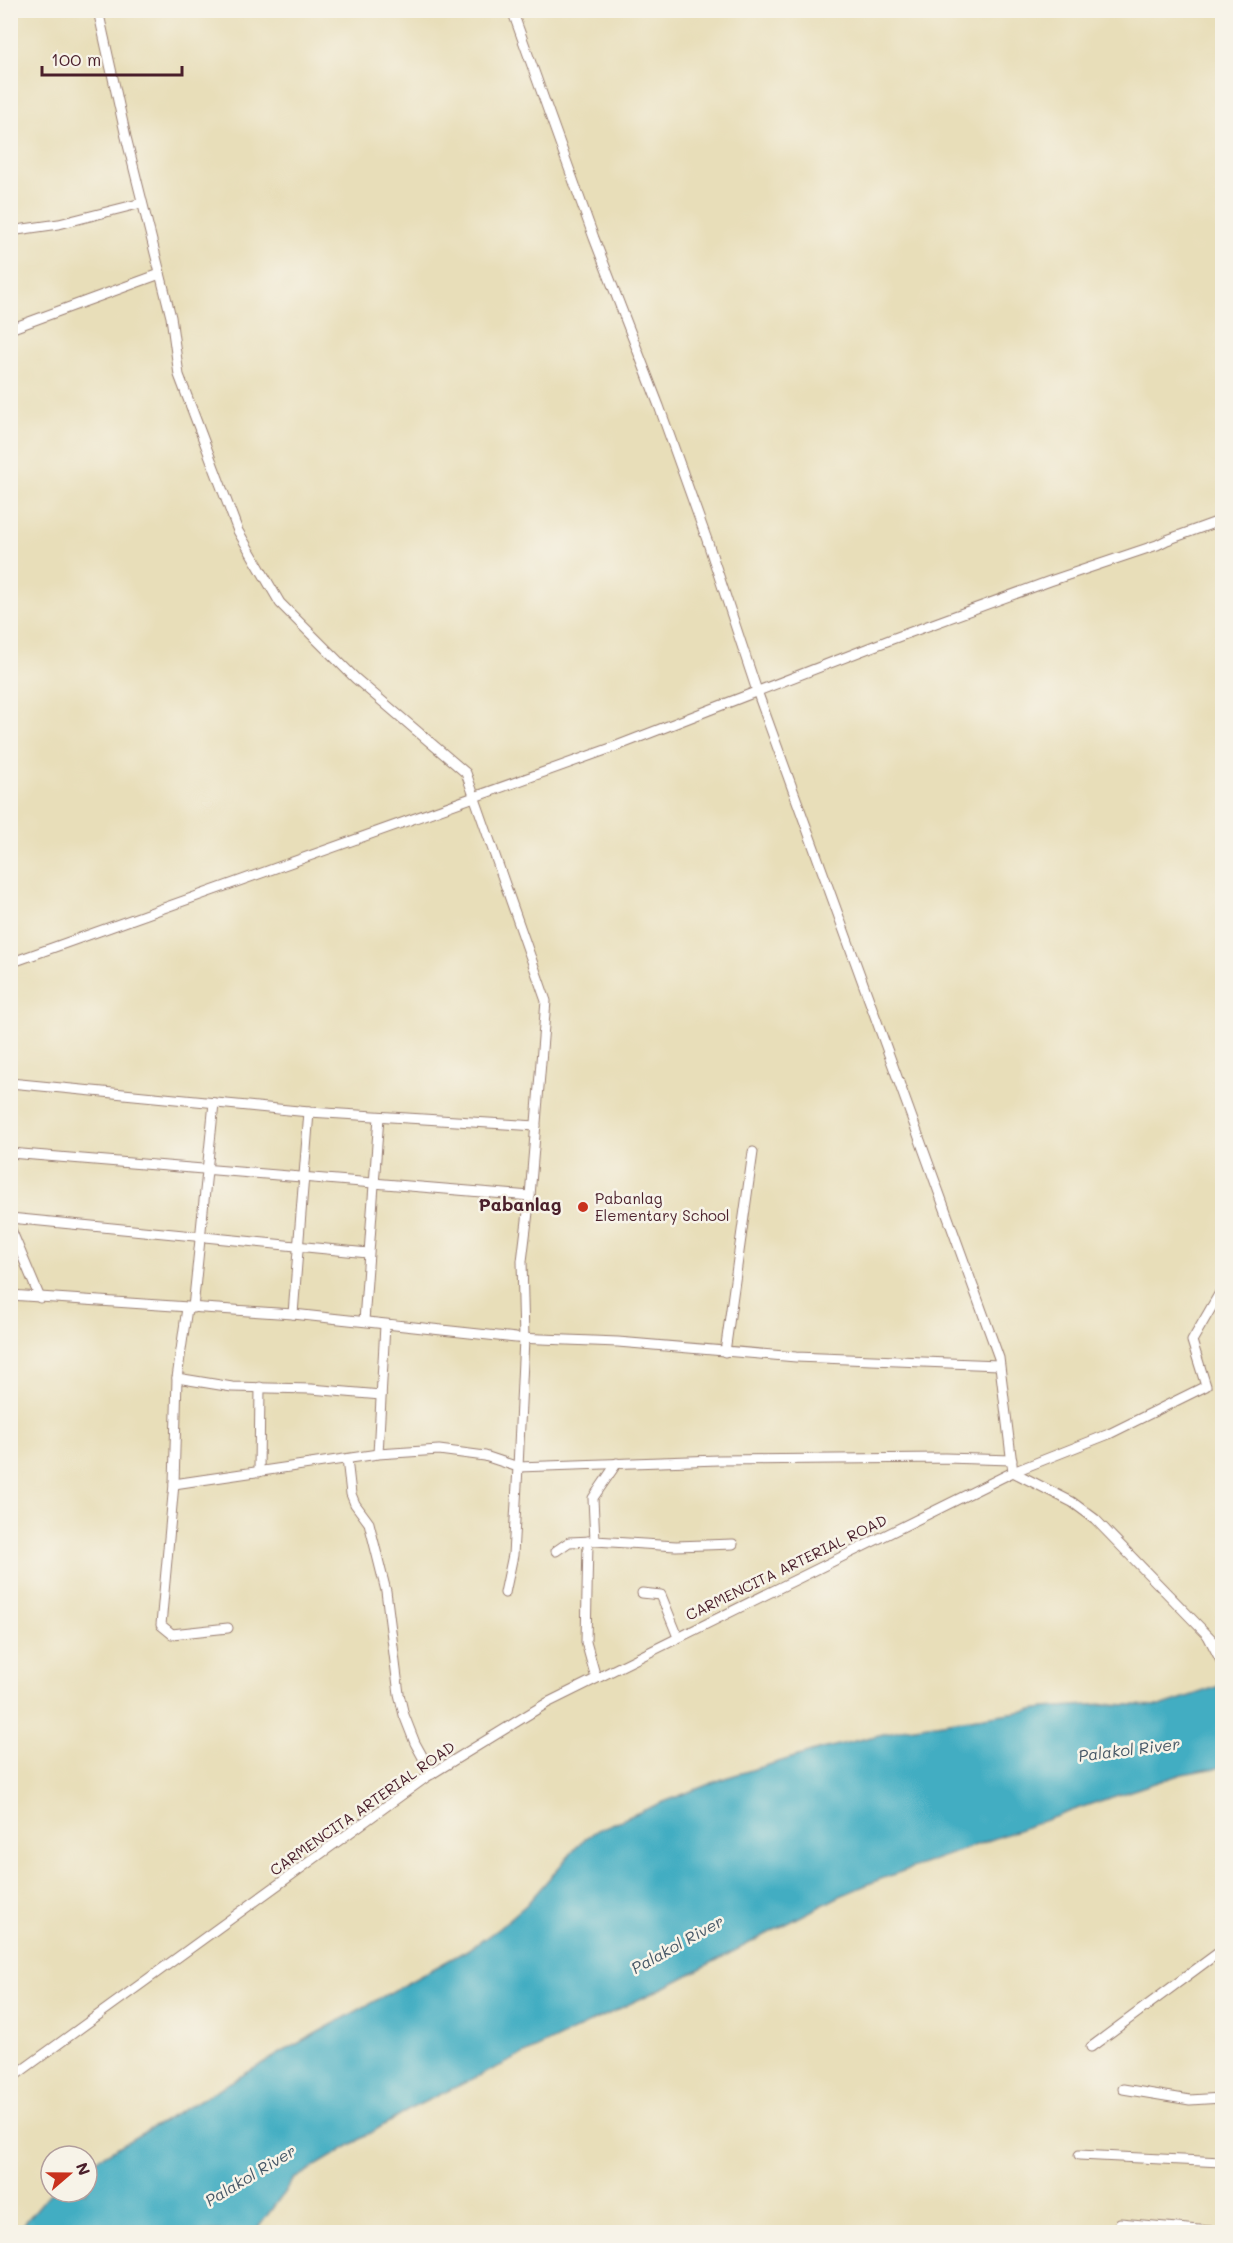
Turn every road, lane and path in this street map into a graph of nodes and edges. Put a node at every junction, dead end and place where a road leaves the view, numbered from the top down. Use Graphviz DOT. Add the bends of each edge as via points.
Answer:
graph roads {
  1 [pos="98,10"];
  2 [pos="512,10"];
  3 [pos="142,203"];
  4 [pos="10,231"];
  5 [pos="160,274"];
  6 [pos="10,328"];
  7 [pos="1222,520"];
  8 [pos="757,691"];
  9 [pos="474,796"];
  10 [pos="10,963"];
  11 [pos="10,1083"];
  12 [pos="214,1103"];
  13 [pos="309,1112"];
  14 [pos="379,1117"];
  15 [pos="536,1126"];
  16 [pos="753,1152"];
  17 [pos="10,1153"];
  18 [pos="208,1169"];
  19 [pos="304,1178"];
  20 [pos="374,1183"];
  21 [pos="530,1196"];
  22 [pos="10,1218"];
  23 [pos="10,1227"];
  24 [pos="199,1236"];
  25 [pos="299,1246"];
  26 [pos="368,1253"];
  27 [pos="1222,1289"];
  28 [pos="10,1295"];
  29 [pos="40,1298"];
  30 [pos="190,1308"];
  31 [pos="293,1314"];
  32 [pos="364,1321"];
  33 [pos="385,1324"];
  34 [pos="524,1339"];
  35 [pos="725,1352"];
  36 [pos="999,1365"];
  37 [pos="177,1378"];
  38 [pos="260,1387"];
  39 [pos="381,1395"];
  40 [pos="378,1454"];
  41 [pos="347,1459"];
  42 [pos="1012,1460"];
  43 [pos="617,1463"];
  44 [pos="518,1467"];
  45 [pos="259,1472"];
  46 [pos="1013,1472"];
  47 [pos="174,1484"];
  48 [pos="592,1541"];
  49 [pos="733,1544"];
  50 [pos="556,1551"];
  51 [pos="505,1593"];
  52 [pos="642,1593"];
  53 [pos="228,1628"];
  54 [pos="678,1637"];
  55 [pos="1219,1648"];
  56 [pos="1222,1663"];
  57 [pos="596,1678"];
  58 [pos="432,1774"];
  59 [pos="1222,1950"];
  60 [pos="1091,2047"];
  61 [pos="10,2079"];
  62 [pos="1123,2089"];
  63 [pos="1222,2098"];
  64 [pos="1079,2155"];
  65 [pos="1222,2162"];
  66 [pos="1120,2223"];
  67 [pos="1222,2232"];
  1 -- 3 [label="street"];
  2 -- 8 [label="street" via="707,540"];
  3 -- 4 [label="street" via="59,224"];
  3 -- 5 [label="street"];
  5 -- 6 [label="street"];
  5 -- 9 [label="street" via="179,375 238,531 280,603 356,678 466,773"];
  7 -- 8 [label="street"];
  8 -- 9 [label="street"];
  8 -- 36 [label="street"];
  9 -- 10 [label="street"];
  9 -- 15 [label="street" via="546,1001"];
  11 -- 12 [label="street"];
  12 -- 13 [label="street"];
  12 -- 18 [label="street"];
  13 -- 14 [label="street"];
  13 -- 19 [label="street"];
  14 -- 15 [label="street"];
  14 -- 20 [label="street"];
  15 -- 21 [label="street"];
  16 -- 35 [label="street"];
  17 -- 18 [label="street"];
  18 -- 19 [label="street"];
  18 -- 24 [label="street"];
  19 -- 20 [label="street"];
  19 -- 25 [label="street"];
  20 -- 21 [label="street"];
  20 -- 26 [label="street"];
  21 -- 34 [label="street" via="522,1261"];
  22 -- 24 [label="street"];
  23 -- 29 [label="street"];
  24 -- 25 [label="street"];
  24 -- 30 [label="street"];
  25 -- 26 [label="street"];
  25 -- 31 [label="street"];
  26 -- 32 [label="street"];
  27 -- 46 [label="street, CARMENCITA ARTERIAL ROAD" via="1192,1341 1206,1386 1109,1434"];
  28 -- 29 [label="street"];
  29 -- 30 [label="street"];
  30 -- 31 [label="street"];
  30 -- 37 [label="street"];
  31 -- 32 [label="street"];
  32 -- 33 [label="street"];
  33 -- 34 [label="street"];
  33 -- 39 [label="street"];
  34 -- 35 [label="street" via="618,1342"];
  34 -- 44 [label="street"];
  35 -- 36 [label="street"];
  36 -- 42 [label="street"];
  37 -- 38 [label="street" via="232,1387"];
  37 -- 47 [label="street"];
  38 -- 39 [label="street"];
  38 -- 45 [label="street"];
  39 -- 40 [label="street"];
  40 -- 41 [label="street"];
  40 -- 44 [label="street" via="439,1450 485,1456"];
  41 -- 45 [label="street"];
  41 -- 58 [label="street" via="351,1494 369,1523 386,1591 404,1715"];
  42 -- 43 [label="street"];
  42 -- 46 [label="street"];
  43 -- 44 [label="street"];
  43 -- 48 [label="street" via="593,1498"];
  44 -- 51 [label="street" via="513,1555"];
  45 -- 47 [label="street"];
  46 -- 54 [label="street, CARMENCITA ARTERIAL ROAD"];
  46 -- 55 [label="street" via="1072,1502 1095,1519"];
  47 -- 53 [label="street" via="161,1625 172,1634"];
  48 -- 49 [label="street" via="676,1546"];
  48 -- 50 [label="street" via="569,1542"];
  48 -- 57 [label="street" via="586,1642"];
  52 -- 54 [label="street" via="661,1595"];
  54 -- 57 [label="street, CARMENCITA ARTERIAL ROAD"];
  55 -- 56 [label="street"];
  57 -- 58 [label="street, CARMENCITA ARTERIAL ROAD" via="546,1703"];
  58 -- 61 [label="street, CARMENCITA ARTERIAL ROAD"];
  59 -- 60 [label="street"];
  62 -- 63 [label="street" via="1190,2100"];
  64 -- 65 [label="street"];
  66 -- 67 [label="street"];
}
